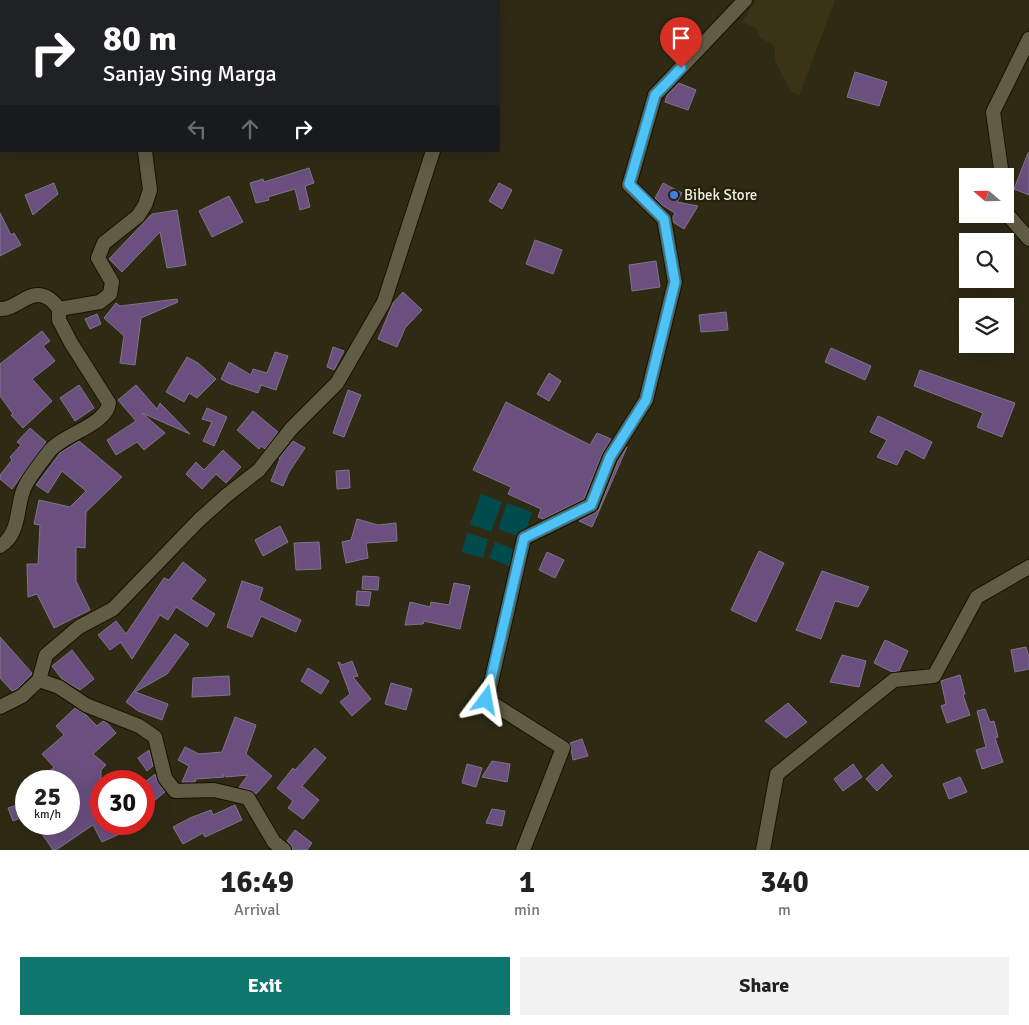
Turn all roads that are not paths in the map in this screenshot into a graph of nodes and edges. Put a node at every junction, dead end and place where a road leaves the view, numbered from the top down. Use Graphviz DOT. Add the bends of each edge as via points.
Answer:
graph roads {
  1 [pos="744,0"];
  2 [pos="1029,39"];
  3 [pos="145,152"];
  4 [pos="433,152"];
  5 [pos="1001,168"];
  6 [pos="1014,222"];
  7 [pos="1029,239"];
  8 [pos="0,309"];
  9 [pos="59,309"];
  10 [pos="0,546"];
  11 [pos="1029,567"];
  12 [pos="39,680"];
  13 [pos="0,707"];
  14 [pos="284,850"];
  15 [pos="523,850"];
  16 [pos="763,850"];
  1 -- 15 [label="street" via="655,95 629,184 664,219 675,282 646,400 610,457 591,505 524,538 486,700 563,748"];
  2 -- 5 [label="street" via="994,112"];
  3 -- 9 [label="street" via="150,190 145,205 138,216 104,243 98,258 112,282 110,294 100,302"];
  4 -- 12 [label="street" via="384,302 337,383 291,429 259,470 199,520 113,609 80,627 46,655"];
  6 -- 7 [label="street"];
  8 -- 9 [label="street" via="7,310 38,294"];
  9 -- 10 [label="street" via="59,320 109,403 108,408 92,423 52,447 23,490 11,537"];
  11 -- 16 [label="street" via="976,597 934,676 894,680 777,774"];
  12 -- 13 [label="street" via="22,696"];
  12 -- 14 [label="street" via="59,687 86,706 139,726 155,737 165,778 175,791 214,790 248,798 274,842"];
}
